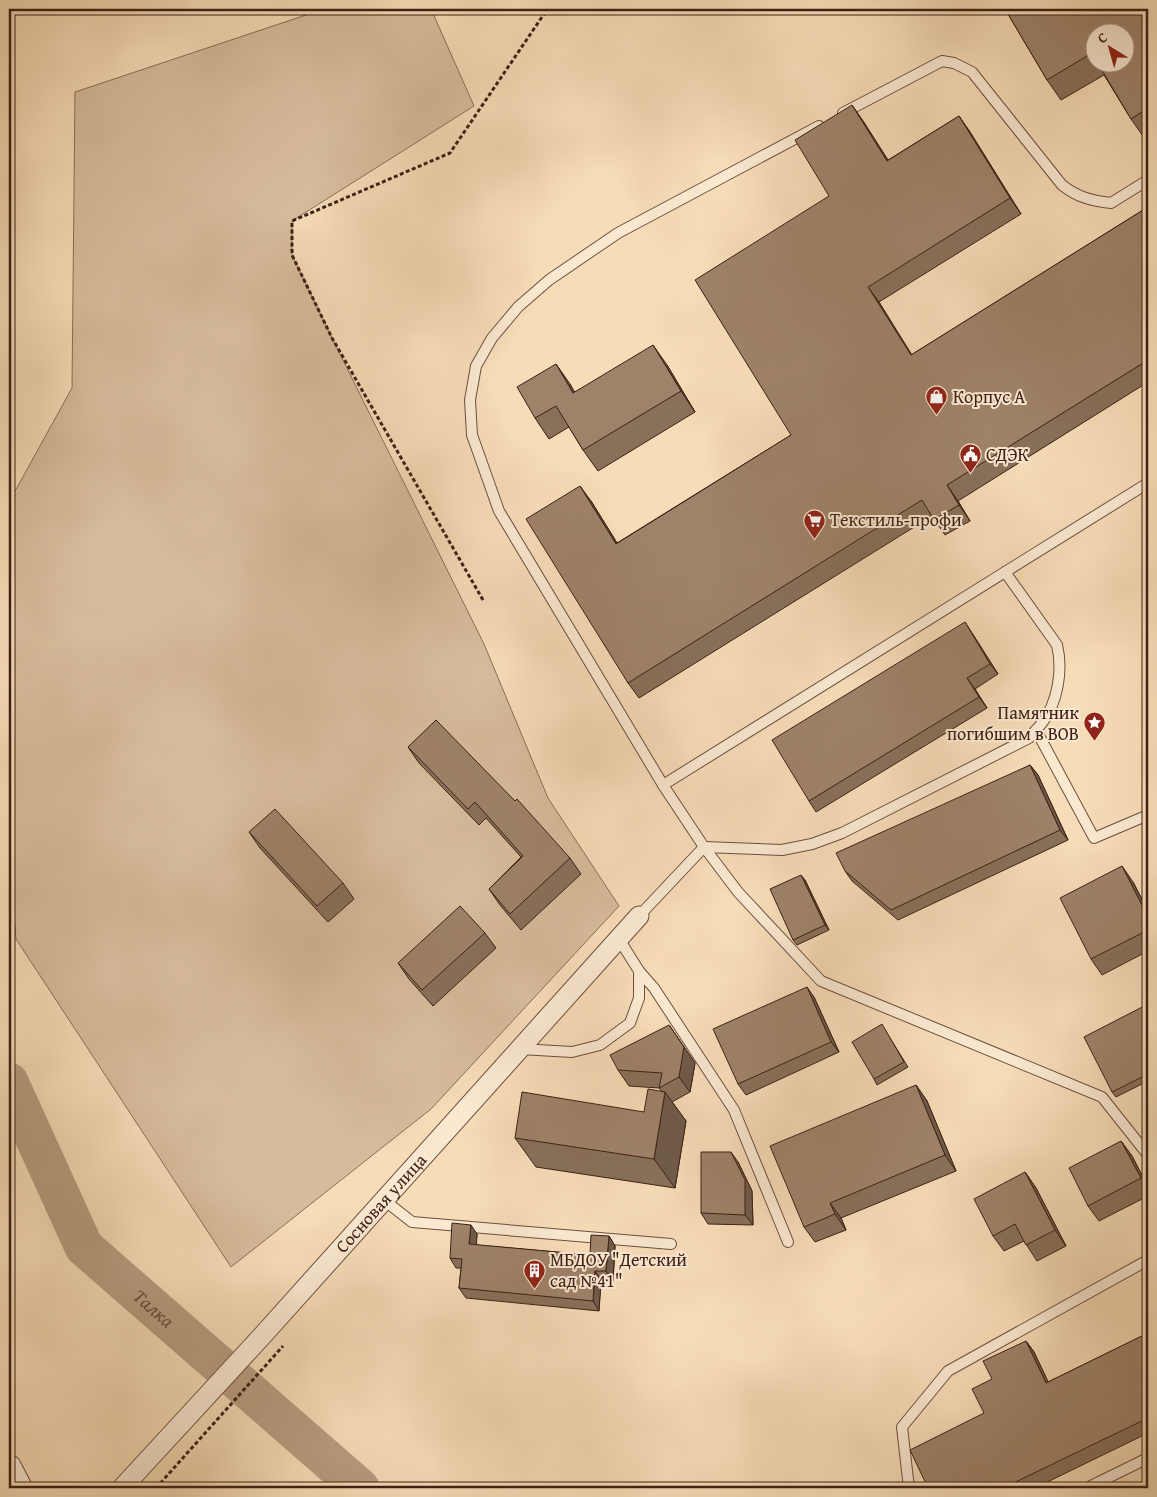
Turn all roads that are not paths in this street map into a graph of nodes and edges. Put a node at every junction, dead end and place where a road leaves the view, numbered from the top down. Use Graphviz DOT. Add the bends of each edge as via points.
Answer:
graph roads {
  1 [pos="1148,180"];
  2 [pos="1148,483"];
  3 [pos="1005,572"];
  4 [pos="1036,730"];
  5 [pos="663,785"];
  6 [pos="1148,815"];
  7 [pos="704,847"];
  8 [pos="639,916"];
  9 [pos="619,939"];
  10 [pos="640,972"];
  11 [pos="520,1049"];
  12 [pos="1148,1155"];
  13 [pos="384,1200"];
  14 [pos="788,1242"];
  15 [pos="671,1244"];
  16 [pos="1148,1260"];
  17 [pos="1148,1458"];
  18 [pos="9,1467"];
  19 [pos="20,1488"];
  20 [pos="122,1488"];
  21 [pos="909,1488"];
  22 [pos="1087,1488"];
  1 -- 5 [label="lane" via="1111,203 1074,194 1062,185 972,72 942,61 618,233 550,280 513,313 492,338 476,366 470,400 472,436 499,511"];
  2 -- 3 [label="lane"];
  3 -- 4 [label="lane" via="1057,645 1060,657 1056,693"];
  3 -- 5 [label="lane"];
  4 -- 6 [label="lane" via="1094,838"];
  4 -- 7 [label="lane" via="1029,738 842,833 812,844 782,850"];
  5 -- 7 [label="lane"];
  7 -- 8 [label="lane"];
  7 -- 12 [label="lane" via="738,892 821,981 1102,1097"];
  8 -- 9 [label="street, Сосновая улица"];
  9 -- 10 [label="lane"];
  9 -- 11 [label="street, Сосновая улица"];
  10 -- 11 [label="lane" via="640,998 630,1023 600,1045 572,1052"];
  10 -- 14 [label="lane" via="654,988 734,1110"];
  11 -- 13 [label="street, Сосновая улица"];
  13 -- 15 [label="lane" via="412,1222"];
  13 -- 20 [label="street, Сосновая улица"];
  16 -- 21 [label="lane" via="948,1371 902,1427"];
  17 -- 22 [label="lane"];
  18 -- 19 [label="street"];
}
